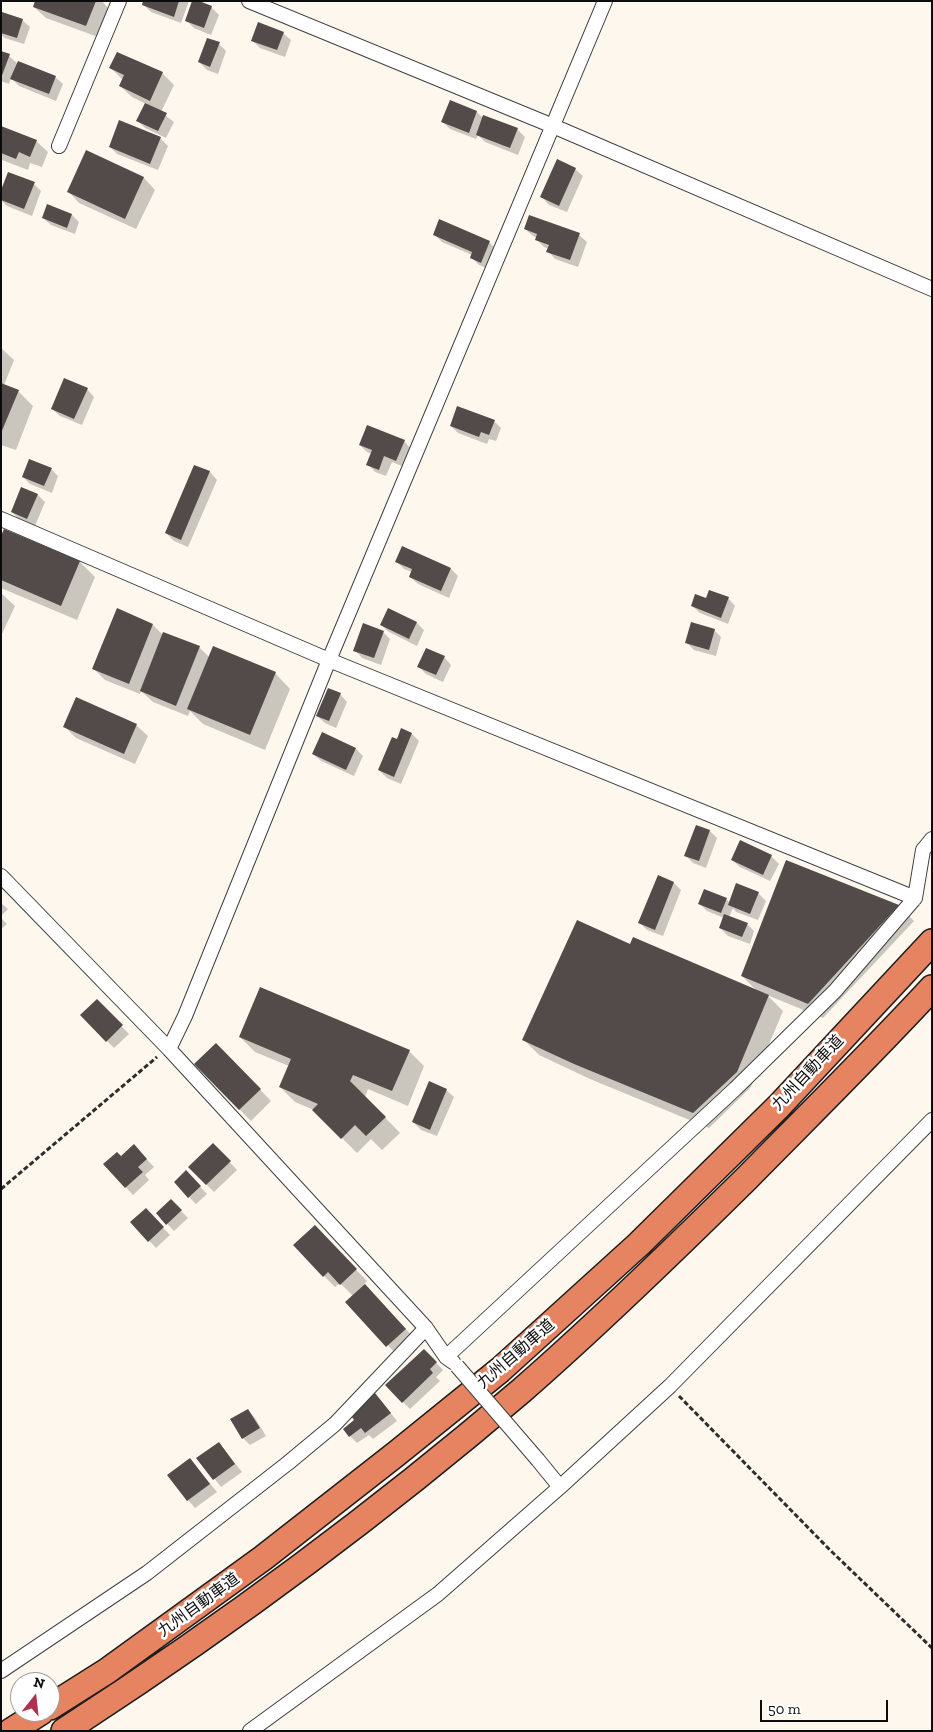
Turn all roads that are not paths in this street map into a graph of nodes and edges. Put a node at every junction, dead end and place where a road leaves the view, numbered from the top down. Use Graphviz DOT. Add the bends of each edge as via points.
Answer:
graph roads {
  1 [pos="119,1"];
  2 [pos="249,1"];
  3 [pos="605,1"];
  4 [pos="553,126"];
  5 [pos="59,146"];
  6 [pos="932,290"];
  7 [pos="1,520"];
  8 [pos="329,660"];
  9 [pos="932,839"];
  10 [pos="1,876"];
  11 [pos="915,898"];
  12 [pos="932,942"];
  13 [pos="932,988"];
  14 [pos="169,1049"];
  15 [pos="932,1120"];
  16 [pos="426,1328"];
  17 [pos="452,1361"];
  18 [pos="560,1487"];
  19 [pos="1,1671"];
  20 [pos="60,1701"];
  21 [pos="26,1722"];
  22 [pos="11,1731"];
  23 [pos="64,1731"];
  24 [pos="250,1731"];
  1 -- 5 [label="street"];
  2 -- 4 [label="street"];
  3 -- 4 [label="street"];
  4 -- 6 [label="street"];
  4 -- 8 [label="street"];
  7 -- 8 [label="street"];
  8 -- 11 [label="street"];
  8 -- 14 [label="street"];
  9 -- 11 [label="street" via="923,850"];
  10 -- 14 [label="street"];
  11 -- 17 [label="street" via="822,1004"];
  12 -- 20 [label="highway, 九州自動車道" via="779,1106 639,1244 500,1370 263,1558 108,1671"];
  13 -- 23 [label="highway, 九州自動車道" via="661,1263 521,1390 418,1476 284,1579"];
  14 -- 16 [label="street"];
  15 -- 18 [label="street" via="670,1386"];
  16 -- 17 [label="street"];
  16 -- 19 [label="street" via="335,1424 288,1463 147,1573"];
  17 -- 18 [label="street, bridge"];
  18 -- 24 [label="street" via="438,1594"];
  21 -- 22 [label="highway"];
}
